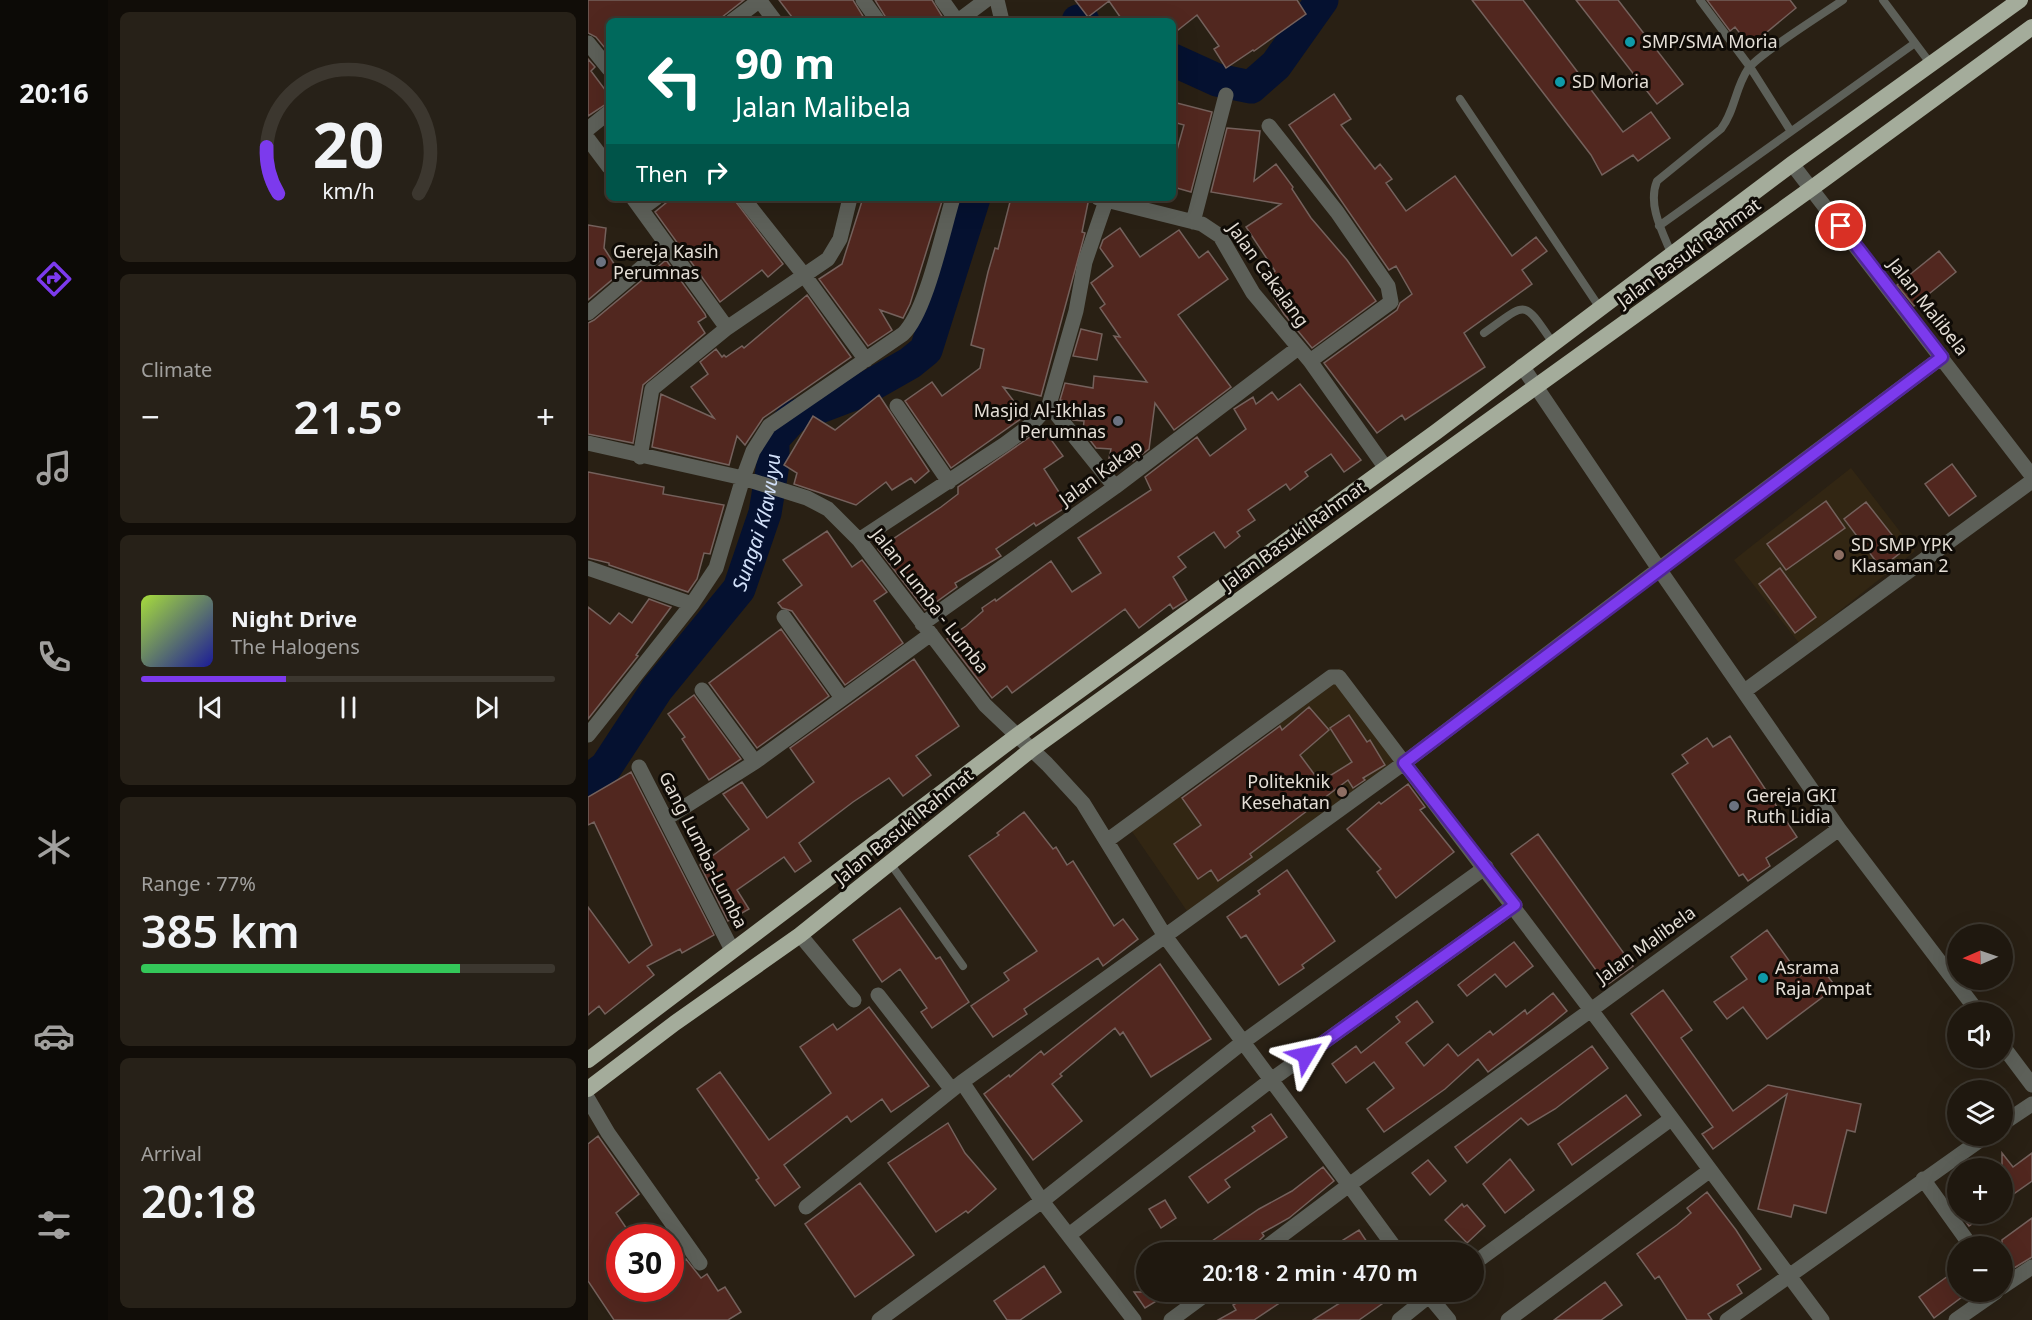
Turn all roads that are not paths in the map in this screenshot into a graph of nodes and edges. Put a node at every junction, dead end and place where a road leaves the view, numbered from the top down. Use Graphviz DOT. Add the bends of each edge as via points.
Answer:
graph roads {
  1 [pos="760,0"];
  2 [pos="863,0"];
  3 [pos="942,0"];
  4 [pos="986,0"];
  5 [pos="997,0"];
  6 [pos="1700,0"];
  7 [pos="1843,0"];
  8 [pos="1883,0"];
  9 [pos="2020,0"];
  10 [pos="736,18"];
  11 [pos="773,18"];
  12 [pos="876,18"];
  13 [pos="956,18"];
  14 [pos="962,18"];
  15 [pos="1001,18"];
  16 [pos="2032,27"];
  17 [pos="588,43"];
  18 [pos="1915,43"];
  19 [pos="1930,63"];
  20 [pos="606,65"];
  21 [pos="1749,67"];
  22 [pos="1226,95"];
  23 [pos="1460,99"];
  24 [pos="606,114"];
  25 [pos="1269,126"];
  26 [pos="588,129"];
  27 [pos="1790,130"];
  28 [pos="588,139"];
  29 [pos="606,163"];
  30 [pos="1792,164"];
  31 [pos="1812,189"];
  32 [pos="745,201"];
  33 [pos="849,201"];
  34 [pos="952,201"];
  35 [pos="1103,201"];
  36 [pos="1112,201"];
  37 [pos="637,203"];
  38 [pos="1193,222"];
  39 [pos="1659,225"];
  40 [pos="667,246"];
  41 [pos="1673,255"];
  42 [pos="804,274"];
  43 [pos="1601,309"];
  44 [pos="588,313"];
  45 [pos="727,328"];
  46 [pos="1484,333"];
  47 [pos="1553,343"];
  48 [pos="1298,348"];
  49 [pos="1942,357"];
  50 [pos="866,360"];
  51 [pos="1310,361"];
  52 [pos="1522,366"];
  53 [pos="1536,386"];
  54 [pos="1049,405"];
  55 [pos="897,406"];
  56 [pos="588,443"];
  57 [pos="640,457"];
  58 [pos="1385,467"];
  59 [pos="2032,476"];
  60 [pos="746,479"];
  61 [pos="2032,481"];
  62 [pos="949,482"];
  63 [pos="1115,487"];
  64 [pos="860,540"];
  65 [pos="1268,554"];
  66 [pos="588,569"];
  67 [pos="1659,569"];
  68 [pos="1280,570"];
  69 [pos="692,604"];
  70 [pos="784,617"];
  71 [pos="926,629"];
  72 [pos="702,690"];
  73 [pos="1746,690"];
  74 [pos="842,698"];
  75 [pos="588,735"];
  76 [pos="1017,735"];
  77 [pos="1032,749"];
  78 [pos="755,762"];
  79 [pos="1404,763"];
  80 [pos="639,767"];
  81 [pos="667,818"];
  82 [pos="1839,830"];
  83 [pos="1108,840"];
  84 [pos="890,863"];
  85 [pos="1486,867"];
  86 [pos="1515,905"];
  87 [pos="800,935"];
  88 [pos="1165,936"];
  89 [pos="732,950"];
  90 [pos="963,966"];
  91 [pos="878,995"];
  92 [pos="854,1000"];
  93 [pos="1970,1002"];
  94 [pos="660,1005"];
  95 [pos="1591,1010"];
  96 [pos="675,1023"];
  97 [pos="1243,1042"];
  98 [pos="2013,1057"];
  99 [pos="588,1060"];
  100 [pos="2030,1076"];
  101 [pos="1271,1080"];
  102 [pos="957,1086"];
  103 [pos="588,1089"];
  104 [pos="588,1100"];
  105 [pos="2032,1104"];
  106 [pos="2013,1117"];
  107 [pos="1671,1119"];
  108 [pos="1971,1146"];
  109 [pos="1709,1171"];
  110 [pos="1923,1179"];
  111 [pos="1349,1185"];
  112 [pos="1042,1201"];
  113 [pos="806,1207"];
  114 [pos="1069,1235"];
  115 [pos="1964,1236"];
  116 [pos="1273,1242"];
  117 [pos="1391,1242"];
  118 [pos="1484,1256"];
  119 [pos="700,1263"];
  120 [pos="2032,1268"];
  121 [pos="1788,1276"];
  122 [pos="2013,1280"];
  123 [pos="1195,1302"];
  124 [pos="1419,1302"];
  125 [pos="1436,1302"];
  126 [pos="1982,1302"];
  127 [pos="879,1320"];
  128 [pos="1134,1320"];
  129 [pos="1171,1320"];
  130 [pos="1398,1320"];
  131 [pos="1449,1320"];
  132 [pos="1508,1320"];
  133 [pos="1727,1320"];
  134 [pos="1822,1320"];
  135 [pos="1956,1320"];
  1 -- 10 [label="street"];
  1 -- 11 [label="street"];
  2 -- 12 [label="street"];
  3 -- 13 [label="street"];
  4 -- 14 [label="street"];
  5 -- 15 [label="street"];
  6 -- 21 [label="lane"];
  7 -- 21 [label="lane"];
  8 -- 18 [label="lane"];
  9 -- 19 [label="highway, Jalan Basuki Rahmat"];
  16 -- 31 [label="highway, Jalan Basuki Rahmat"];
  17 -- 20 [label="street"];
  18 -- 19 [label="lane"];
  18 -- 27 [label="lane"];
  19 -- 30 [label="highway, Jalan Basuki Rahmat"];
  21 -- 27 [label="lane"];
  21 -- 39 [label="lane" via="1729,119 1721,129 1657,181"];
  22 -- 38 [label="street"];
  23 -- 43 [label="lane"];
  24 -- 26 [label="street"];
  25 -- 51 [label="street" via="1337,212 1388,286 1392,298 1391,303"];
  27 -- 39 [label="lane"];
  28 -- 29 [label="street"];
  30 -- 31 [label="street, Jalan Malibela"];
  30 -- 41 [label="highway, Jalan Basuki Rahmat"];
  31 -- 49 [label="street, Jalan Malibela"];
  31 -- 53 [label="highway, Jalan Basuki Rahmat"];
  32 -- 42 [label="street"];
  33 -- 42 [label="street" via="835,250"];
  34 -- 50 [label="street" via="915,318 903,334"];
  35 -- 54 [label="street"];
  36 -- 38 [label="street, Jalan Cakalang"];
  37 -- 40 [label="street"];
  38 -- 48 [label="street, Jalan Cakalang" via="1220,236 1253,293"];
  39 -- 41 [label="lane"];
  40 -- 44 [label="street"];
  40 -- 45 [label="street"];
  41 -- 43 [label="highway, Jalan Basuki Rahmat"];
  42 -- 45 [label="street"];
  42 -- 50 [label="street"];
  43 -- 47 [label="highway, Jalan Basuki Rahmat"];
  45 -- 57 [label="street" via="652,388"];
  46 -- 47 [label="lane" via="1518,310 1526,309"];
  47 -- 52 [label="highway, Jalan Basuki Rahmat"];
  48 -- 51 [label="street, Jalan Cakalang"];
  48 -- 63 [label="street, Jalan Kakap"];
  49 -- 59 [label="street, Jalan Malibela"];
  49 -- 67 [label="street"];
  50 -- 60 [label="street" via="769,426 753,451"];
  51 -- 58 [label="street, Jalan Cakalang"];
  52 -- 53 [label="street"];
  52 -- 58 [label="highway, Jalan Basuki Rahmat"];
  53 -- 67 [label="street"];
  53 -- 68 [label="highway, Jalan Basuki Rahmat"];
  54 -- 62 [label="street" via="1033,423"];
  54 -- 63 [label="street"];
  55 -- 62 [label="street"];
  56 -- 57 [label="street, Jalan Lumba - Lumba"];
  57 -- 60 [label="street, Jalan Lumba - Lumba"];
  58 -- 65 [label="highway, Jalan Basuki Rahmat"];
  60 -- 64 [label="street, Jalan Lumba - Lumba" via="807,498 828,509"];
  60 -- 69 [label="street" via="720,558"];
  61 -- 73 [label="street"];
  62 -- 64 [label="street"];
  63 -- 71 [label="street, Jalan Kakap"];
  64 -- 71 [label="street, Jalan Lumba - Lumba"];
  65 -- 68 [label="highway"];
  65 -- 76 [label="highway, Jalan Basuki Rahmat"];
  66 -- 69 [label="street"];
  67 -- 73 [label="street"];
  67 -- 79 [label="street"];
  68 -- 77 [label="highway, Jalan Basuki Rahmat"];
  69 -- 75 [label="street"];
  70 -- 74 [label="street"];
  71 -- 74 [label="street, Jalan Kakap"];
  71 -- 76 [label="street, Jalan Lumba - Lumba" via="985,705"];
  72 -- 78 [label="street"];
  73 -- 82 [label="street"];
  74 -- 78 [label="street, Jalan Kakap"];
  76 -- 77 [label="street, Jalan Lumba - Lumba"];
  76 -- 89 [label="highway, Jalan Basuki Rahmat"];
  77 -- 83 [label="street, Jalan Lumba - Lumba" via="1083,804"];
  77 -- 84 [label="highway, Jalan Basuki Rahmat"];
  78 -- 81 [label="street, Jalan Kakap"];
  79 -- 83 [label="street, Jalan Malibela" via="1344,681 1333,676"];
  79 -- 85 [label="street, Jalan Malibela"];
  79 -- 88 [label="street"];
  80 -- 81 [label="street, Gang Lumba-Lumba"];
  81 -- 89 [label="street, Gang Lumba-Lumba"];
  82 -- 93 [label="street"];
  82 -- 95 [label="street, Jalan Malibela"];
  83 -- 88 [label="street, Jalan Lumba - Lumba"];
  84 -- 87 [label="highway, Jalan Basuki Rahmat"];
  84 -- 90 [label="lane"];
  85 -- 86 [label="street, Jalan Malibela"];
  85 -- 97 [label="street"];
  86 -- 95 [label="street, Jalan Malibela"];
  86 -- 101 [label="street"];
  87 -- 92 [label="street"];
  87 -- 96 [label="highway, Jalan Basuki Rahmat"];
  88 -- 97 [label="street, Jalan Lumba - Lumba"];
  88 -- 102 [label="street"];
  89 -- 94 [label="highway, Jalan Basuki Rahmat"];
  91 -- 102 [label="street"];
  94 -- 96 [label="highway"];
  94 -- 99 [label="highway, Jalan Basuki Rahmat"];
  95 -- 107 [label="street"];
  95 -- 111 [label="street"];
  96 -- 103 [label="highway, Jalan Basuki Rahmat"];
  97 -- 101 [label="street, Jalan Lumba - Lumba"];
  97 -- 112 [label="street"];
  98 -- 100 [label="street"];
  101 -- 111 [label="street, Jalan Lumba - Lumba"];
  101 -- 114 [label="street"];
  102 -- 112 [label="street"];
  102 -- 113 [label="street"];
  104 -- 119 [label="street"];
  105 -- 106 [label="street"];
  107 -- 109 [label="street"];
  107 -- 118 [label="street"];
  108 -- 110 [label="street"];
  109 -- 121 [label="street"];
  109 -- 132 [label="street"];
  110 -- 115 [label="street"];
  110 -- 121 [label="street"];
  111 -- 116 [label="street"];
  111 -- 117 [label="street, Jalan Lumba - Lumba"];
  112 -- 114 [label="street"];
  112 -- 127 [label="street"];
  114 -- 128 [label="street"];
  120 -- 122 [label="street"];
  121 -- 133 [label="street"];
  121 -- 134 [label="street"];
  123 -- 129 [label="street"];
  124 -- 130 [label="street"];
  125 -- 131 [label="street"];
  126 -- 135 [label="street"];
}
